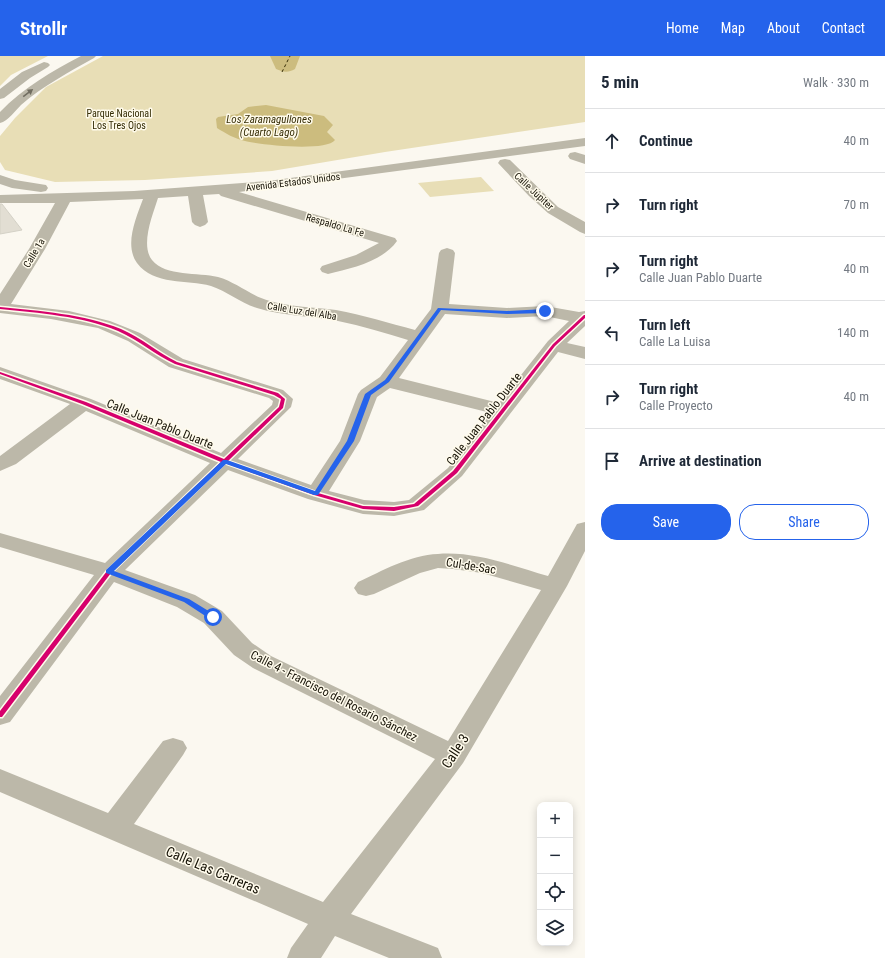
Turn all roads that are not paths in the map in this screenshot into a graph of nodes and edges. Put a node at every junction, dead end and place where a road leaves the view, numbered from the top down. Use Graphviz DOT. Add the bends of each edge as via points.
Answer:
graph roads {
  1 [pos="90,56"];
  2 [pos="56,58"];
  3 [pos="0,95"];
  4 [pos="0,119"];
  5 [pos="458,146"];
  6 [pos="557,146"];
  7 [pos="582,147"];
  8 [pos="505,163"];
  9 [pos="294,175"];
  10 [pos="0,179"];
  11 [pos="314,180"];
  12 [pos="0,189"];
  13 [pos="46,189"];
  14 [pos="215,190"];
  15 [pos="195,191"];
  16 [pos="152,194"];
  17 [pos="66,197"];
  18 [pos="0,199"];
  19 [pos="18,199"];
  20 [pos="0,202"];
  21 [pos="200,222"];
  22 [pos="585,229"];
  23 [pos="447,253"];
  24 [pos="328,269"];
  25 [pos="0,308"];
  26 [pos="440,309"];
  27 [pos="584,318"];
  28 [pos="418,337"];
  29 [pos="554,345"];
  30 [pos="585,353"];
  31 [pos="0,372"];
  32 [pos="387,381"];
  33 [pos="84,403"];
  34 [pos="503,410"];
  35 [pos="225,461"];
  36 [pos="0,465"];
  37 [pos="316,494"];
  38 [pos="585,529"];
  39 [pos="0,540"];
  40 [pos="109,572"];
  41 [pos="555,586"];
  42 [pos="366,588"];
  43 [pos="0,715"];
  44 [pos="173,748"];
  45 [pos="453,756"];
  46 [pos="0,780"];
  47 [pos="114,828"];
  48 [pos="329,919"];
  49 [pos="303,958"];
  50 [pos="426,958"];
  4 -- 1 [label="street, one-way" via="13,104 36,87"];
  2 -- 3 [label="street" via="26,75"];
  5 -- 9 [label="street"];
  6 -- 7 [label="street, Avenida Estados Unidos"];
  6 -- 8 [label="street"];
  6 -- 11 [label="street, Avenida Estados Unidos"];
  7 -- 8 [label="street"];
  7 -- 9 [label="street, Avenida Estados Unidos"];
  8 -- 11 [label="street"];
  8 -- 22 [label="street, Calle Júpiter" via="553,210"];
  9 -- 13 [label="street, Avenida Estados Unidos" via="157,186"];
  10 -- 13 [label="street" via="12,184"];
  11 -- 14 [label="street, Avenida Estados Unidos"];
  12 -- 13 [label="street, Avenida Estados Unidos"];
  14 -- 15 [label="street, Avenida Estados Unidos"];
  14 -- 24 [label="street, Respaldo La Fe" via="389,241 387,246 372,254"];
  15 -- 16 [label="street, Avenida Estados Unidos"];
  15 -- 21 [label="street"];
  16 -- 17 [label="street, Avenida Estados Unidos"];
  16 -- 28 [label="street, Calle Luz del Alba" via="140,233 139,250 149,267 158,272 223,284 261,304 339,316"];
  17 -- 19 [label="street, Avenida Estados Unidos"];
  17 -- 25 [label="street, Calle 1a"];
  18 -- 19 [label="street, Avenida Estados Unidos"];
  19 -- 20 [label="street"];
  23 -- 26 [label="street"];
  25 -- 35 [label="street" via="50,313 109,326 135,337 162,357 176,363 276,394 283,399 281,407"];
  26 -- 27 [label="street" via="507,313 545,311"];
  26 -- 28 [label="street"];
  27 -- 29 [label="street, Calle Juan Pablo Duarte"];
  28 -- 32 [label="street"];
  29 -- 30 [label="street"];
  29 -- 34 [label="street, Calle Juan Pablo Duarte"];
  31 -- 33 [label="street, Calle Juan Pablo Duarte"];
  32 -- 34 [label="street"];
  32 -- 37 [label="street" via="368,394 350,441"];
  33 -- 35 [label="street, Calle Juan Pablo Duarte"];
  33 -- 36 [label="street"];
  34 -- 37 [label="street, Calle Juan Pablo Duarte" via="455,472 416,505 394,510 363,507"];
  35 -- 37 [label="street, Calle Juan Pablo Duarte"];
  35 -- 40 [label="street"];
  38 -- 41 [label="street, Calle 3"];
  39 -- 40 [label="street, Calle 4 - Francisco del Rosario Sánchez"];
  40 -- 43 [label="street"];
  40 -- 45 [label="street, Calle 4 - Francisco del Rosario Sánchez" via="186,601 213,617 243,649 262,662"];
  41 -- 42 [label="street, Cul-de-Sac" via="484,566 437,561 407,570"];
  41 -- 45 [label="street, Calle 3"];
  44 -- 47 [label="street"];
  45 -- 48 [label="street, Calle 3"];
  46 -- 47 [label="street, Calle Las Carreras"];
  47 -- 48 [label="street, Calle Las Carreras"];
  48 -- 49 [label="street, Calle 3"];
  48 -- 50 [label="street, Calle Las Carreras"];
}
